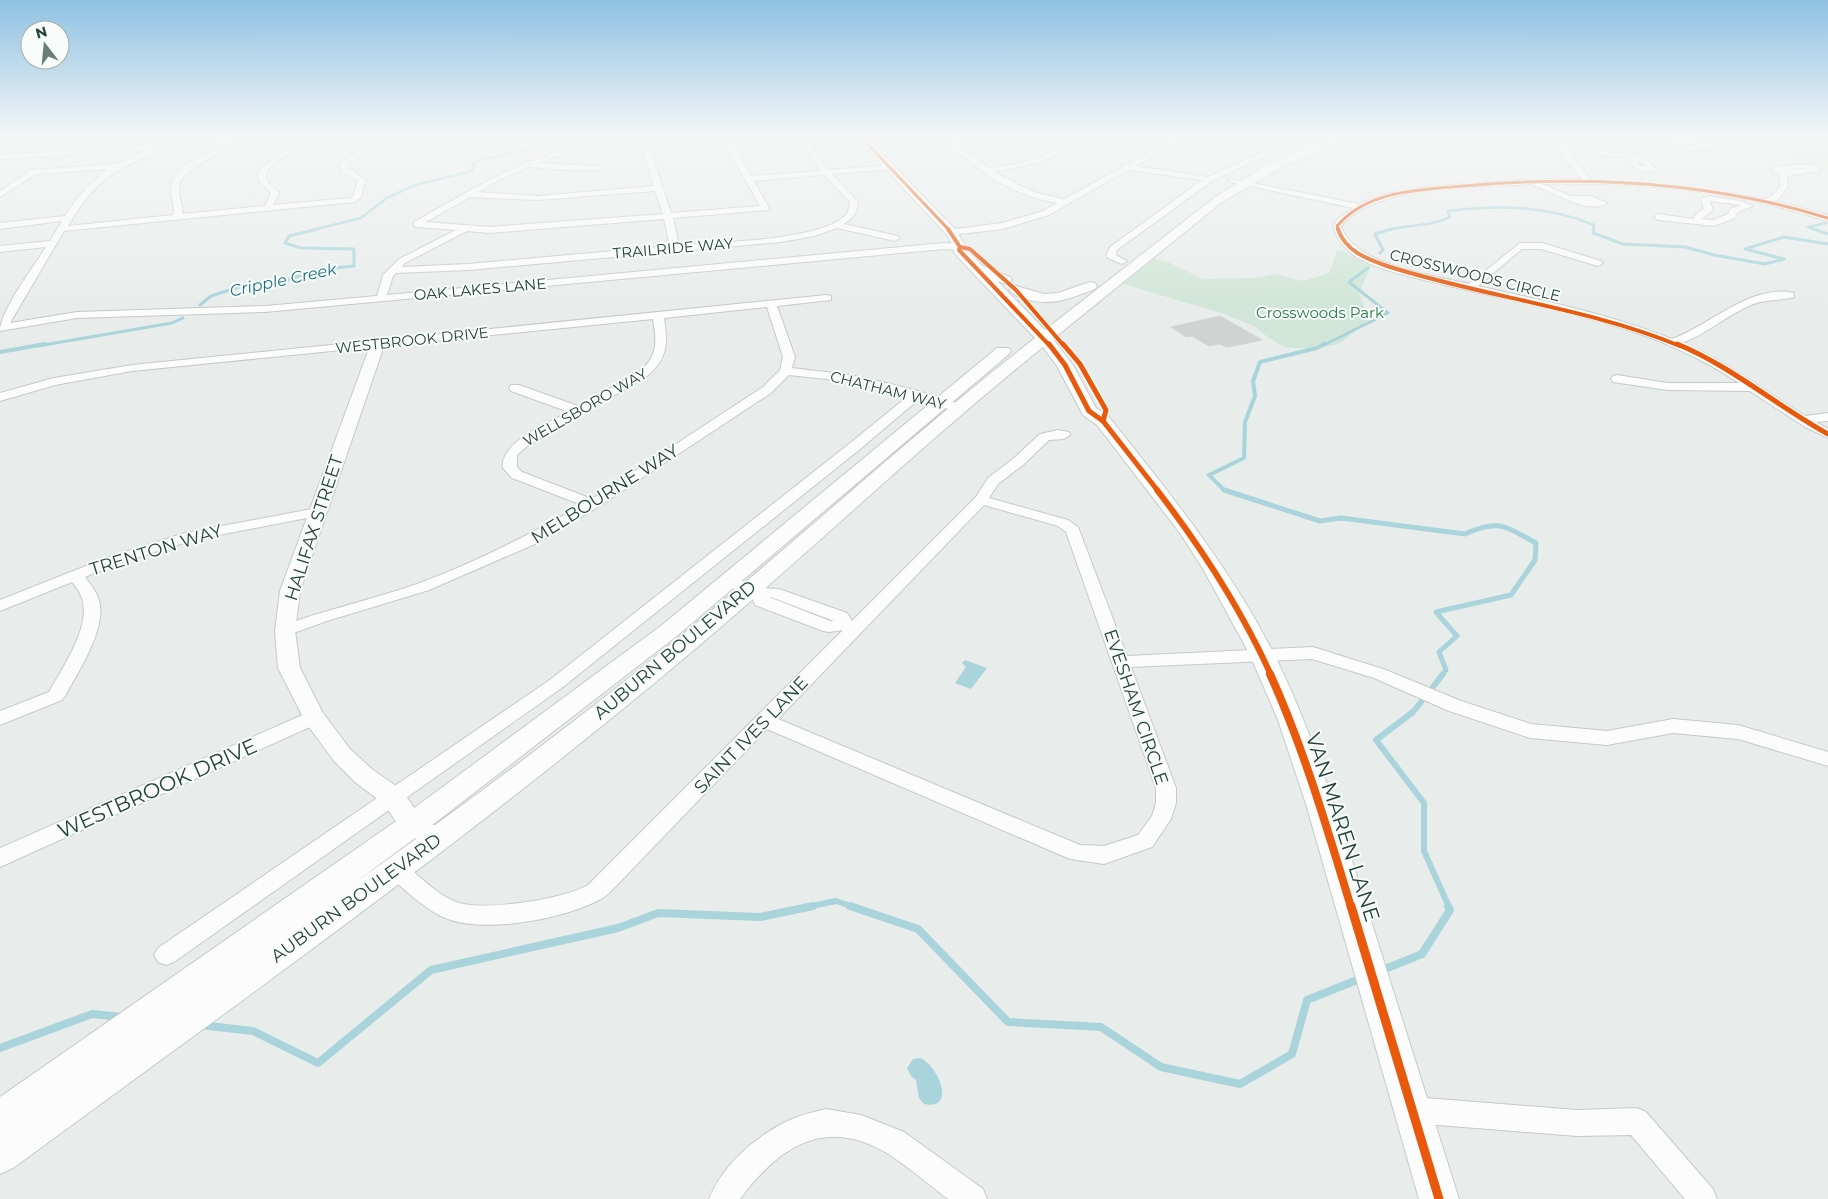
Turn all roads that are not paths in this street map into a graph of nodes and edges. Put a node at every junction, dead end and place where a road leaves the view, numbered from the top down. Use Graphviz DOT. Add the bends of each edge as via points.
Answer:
graph roads {
  1 [pos="85,194"];
  2 [pos="177,194"];
  3 [pos="275,194"];
  4 [pos="357,194"];
  5 [pos="468,194"];
  6 [pos="587,194"];
  7 [pos="660,194"];
  8 [pos="757,194"];
  9 [pos="846,194"];
  10 [pos="916,194"];
  11 [pos="1030,194"];
  12 [pos="1079,194"];
  13 [pos="1188,194"];
  14 [pos="1220,194"];
  15 [pos="1223,194"];
  16 [pos="1283,194"];
  17 [pos="1394,194"];
  18 [pos="1560,194"];
  19 [pos="1705,194"];
  20 [pos="1778,194"];
  21 [pos="1723,196"];
  22 [pos="1570,198"];
  23 [pos="1767,201"];
  24 [pos="1066,202"];
  25 [pos="268,208"];
  26 [pos="1357,209"];
  27 [pos="177,217"];
  28 [pos="668,217"];
  29 [pos="68,218"];
  30 [pos="1658,218"];
  31 [pos="1828,218"];
  32 [pos="1696,221"];
  33 [pos="836,225"];
  34 [pos="0,226"];
  35 [pos="62,228"];
  36 [pos="464,229"];
  37 [pos="951,232"];
  38 [pos="1543,236"];
  39 [pos="895,238"];
  40 [pos="53,243"];
  41 [pos="1520,246"];
  42 [pos="960,247"];
  43 [pos="676,248"];
  44 [pos="0,250"];
  45 [pos="1122,261"];
  46 [pos="1598,263"];
  47 [pos="975,267"];
  48 [pos="394,270"];
  49 [pos="1011,285"];
  50 [pos="1090,286"];
  51 [pos="1470,288"];
  52 [pos="1790,295"];
  53 [pos="381,298"];
  54 [pos="827,298"];
  55 [pos="771,304"];
  56 [pos="14,306"];
  57 [pos="0,308"];
  58 [pos="658,315"];
  59 [pos="1,328"];
  60 [pos="1044,331"];
  61 [pos="1673,342"];
  62 [pos="378,343"];
  63 [pos="1013,363"];
  64 [pos="786,371"];
  65 [pos="1068,371"];
  66 [pos="1617,378"];
  67 [pos="1755,387"];
  68 [pos="515,388"];
  69 [pos="916,395"];
  70 [pos="0,397"];
  71 [pos="950,405"];
  72 [pos="579,411"];
  73 [pos="1828,417"];
  74 [pos="1803,420"];
  75 [pos="1103,421"];
  76 [pos="1828,434"];
  77 [pos="1064,435"];
  78 [pos="981,500"];
  79 [pos="593,504"];
  80 [pos="317,512"];
  81 [pos="75,575"];
  82 [pos="746,588"];
  83 [pos="0,606"];
  84 [pos="848,626"];
  85 [pos="285,631"];
  86 [pos="1262,655"];
  87 [pos="1121,662"];
  88 [pos="0,718"];
  89 [pos="314,718"];
  90 [pos="765,721"];
  91 [pos="1828,759"];
  92 [pos="393,797"];
  93 [pos="425,832"];
  94 [pos="0,858"];
  95 [pos="396,870"];
  96 [pos="166,955"];
  97 [pos="162,1022"];
  98 [pos="1413,1110"];
  99 [pos="0,1119"];
  100 [pos="0,1155"];
  101 [pos="723,1199"];
  102 [pos="973,1199"];
  103 [pos="1439,1199"];
  104 [pos="1703,1199"];
  1 -- 29 [label="street"];
  2 -- 27 [label="street" via="180,208"];
  3 -- 25 [label="street"];
  4 -- 25 [label="street" via="356,198"];
  5 -- 6 [label="street" via="538,198"];
  5 -- 36 [label="street" via="417,224"];
  7 -- 28 [label="street"];
  8 -- 28 [label="street" via="764,208"];
  9 -- 33 [label="street, TRAILRIDE WAY" via="855,207 850,216"];
  10 -- 37 [label="main road, VAN MAREN LANE"];
  11 -- 24 [label="street"];
  12 -- 24 [label="street"];
  13 -- 45 [label="street" via="1113,249 1111,256"];
  14 -- 45 [label="main road, AUBURN BOULEVARD"];
  15 -- 60 [label="main road, AUBURN BOULEVARD"];
  16 -- 26 [label="street"];
  17 -- 26 [label="street, CROSSWOODS CIRCLE"];
  18 -- 22 [label="street"];
  19 -- 21 [label="street, CROSSWOODS CIRCLE"];
  20 -- 23 [label="street"];
  21 -- 23 [label="street, CROSSWOODS CIRCLE"];
  21 -- 32 [label="street" via="1706,199 1709,210"];
  21 -- 32 [label="street" via="1749,207 1734,210 1732,216 1714,223"];
  23 -- 31 [label="street, CROSSWOODS CIRCLE"];
  24 -- 37 [label="street" via="1022,222"];
  25 -- 27 [label="street"];
  26 -- 51 [label="street, CROSSWOODS CIRCLE" via="1338,226 1341,239 1349,248 1396,270"];
  27 -- 35 [label="street"];
  28 -- 36 [label="street" via="514,229"];
  28 -- 43 [label="street"];
  29 -- 34 [label="street"];
  29 -- 35 [label="street"];
  30 -- 32 [label="street"];
  33 -- 39 [label="street"];
  33 -- 43 [label="street, TRAILRIDE WAY" via="788,238"];
  35 -- 40 [label="street"];
  36 -- 48 [label="street" via="402,262"];
  37 -- 42 [label="main road, VAN MAREN LANE"];
  38 -- 41 [label="street" via="1529,238"];
  40 -- 44 [label="street"];
  40 -- 56 [label="street"];
  41 -- 46 [label="street" via="1542,246"];
  41 -- 51 [label="street"];
  42 -- 47 [label="main road, VAN MAREN LANE" via="958,250"];
  42 -- 49 [label="main road, VAN MAREN LANE" via="970,249"];
  42 -- 53 [label="street, OAK LAKES LANE"];
  43 -- 48 [label="street, TRAILRIDE WAY" via="468,267"];
  45 -- 50 [label="main road, AUBURN BOULEVARD"];
  47 -- 49 [label="street" via="984,268 998,280"];
  47 -- 60 [label="main road, VAN MAREN LANE"];
  48 -- 53 [label="street" via="388,275"];
  49 -- 50 [label="main road" via="1031,298 1049,300"];
  49 -- 60 [label="main road, VAN MAREN LANE"];
  50 -- 60 [label="main road, AUBURN BOULEVARD"];
  51 -- 61 [label="street, CROSSWOODS CIRCLE" via="1594,317"];
  52 -- 61 [label="street" via="1745,303 1695,334"];
  53 -- 59 [label="street, OAK LAKES LANE" via="223,311 77,315"];
  54 -- 55 [label="street, WESTBROOK DRIVE"];
  55 -- 58 [label="street, WESTBROOK DRIVE"];
  55 -- 64 [label="street" via="789,352"];
  56 -- 57 [label="street"];
  56 -- 59 [label="street"];
  58 -- 62 [label="street, WESTBROOK DRIVE"];
  58 -- 72 [label="street, WELLSBORO WAY" via="660,354 655,365"];
  60 -- 63 [label="main road, AUBURN BOULEVARD"];
  60 -- 65 [label="main road, VAN MAREN LANE"];
  60 -- 71 [label="main road, AUBURN BOULEVARD" via="1020,338"];
  60 -- 75 [label="main road, VAN MAREN LANE" via="1080,364 1106,410"];
  61 -- 67 [label="street, CROSSWOODS CIRCLE" via="1719,364"];
  62 -- 70 [label="street, WESTBROOK DRIVE" via="124,369 54,382"];
  62 -- 80 [label="street, HALIFAX STREET"];
  63 -- 65 [label="main road" via="1047,362"];
  63 -- 71 [label="main road, AUBURN BOULEVARD"];
  64 -- 69 [label="street, CHATHAM WAY" via="853,379"];
  64 -- 79 [label="street, MELBOURNE WAY" via="766,390"];
  65 -- 75 [label="main road, VAN MAREN LANE" via="1088,411"];
  66 -- 67 [label="street" via="1665,387"];
  67 -- 74 [label="street, CROSSWOODS CIRCLE"];
  68 -- 72 [label="street"];
  69 -- 71 [label="street, CHATHAM WAY"];
  69 -- 92 [label="street" via="854,448 557,683"];
  71 -- 82 [label="main road, AUBURN BOULEVARD"];
  72 -- 79 [label="street, WELLSBORO WAY" via="520,445 508,463 517,475"];
  73 -- 74 [label="street"];
  74 -- 76 [label="street, CROSSWOODS CIRCLE"];
  75 -- 86 [label="main road, VAN MAREN LANE" via="1193,538 1232,599"];
  77 -- 78 [label="street, SAINT IVES LANE" via="1045,437 994,481"];
  78 -- 84 [label="street, SAINT IVES LANE"];
  78 -- 87 [label="street, EVESHAM CIRCLE" via="1063,523 1072,530"];
  79 -- 85 [label="street, MELBOURNE WAY" via="530,541 462,571 423,587"];
  80 -- 81 [label="street, TRENTON WAY" via="190,536"];
  80 -- 85 [label="street, HALIFAX STREET" via="290,591"];
  81 -- 83 [label="street, TRENTON WAY"];
  81 -- 88 [label="street" via="89,595 91,620 56,696"];
  82 -- 84 [label="street" via="761,601 829,628"];
  82 -- 93 [label="main road, AUBURN BOULEVARD" via="679,650"];
  84 -- 90 [label="street, SAINT IVES LANE"];
  85 -- 89 [label="street, HALIFAX STREET" via="289,668"];
  86 -- 87 [label="street"];
  86 -- 91 [label="street" via="1313,652 1530,731 1606,738 1673,726 1738,732"];
  86 -- 98 [label="main road, VAN MAREN LANE" via="1291,720 1320,804"];
  87 -- 90 [label="street, EVESHAM CIRCLE" via="1162,774 1166,803 1161,819 1145,841 1104,856 1078,853"];
  89 -- 92 [label="street, HALIFAX STREET" via="342,755"];
  89 -- 94 [label="street, WESTBROOK DRIVE"];
  90 -- 95 [label="street, SAINT IVES LANE" via="592,894 567,904 469,916 451,911"];
  92 -- 93 [label="street, HALIFAX STREET"];
  92 -- 96 [label="street"];
  93 -- 95 [label="main road, AUBURN BOULEVARD"];
  93 -- 97 [label="main road, AUBURN BOULEVARD"];
  95 -- 97 [label="main road, AUBURN BOULEVARD" via="201,1010"];
  97 -- 99 [label="main road, AUBURN BOULEVARD" via="122,1033"];
  97 -- 100 [label="main road, AUBURN BOULEVARD"];
  98 -- 103 [label="main road, VAN MAREN LANE"];
  98 -- 104 [label="street" via="1577,1123 1637,1121"];
  101 -- 102 [label="street" via="744,1171 773,1144 800,1129 826,1122 861,1128 894,1142"];
}
